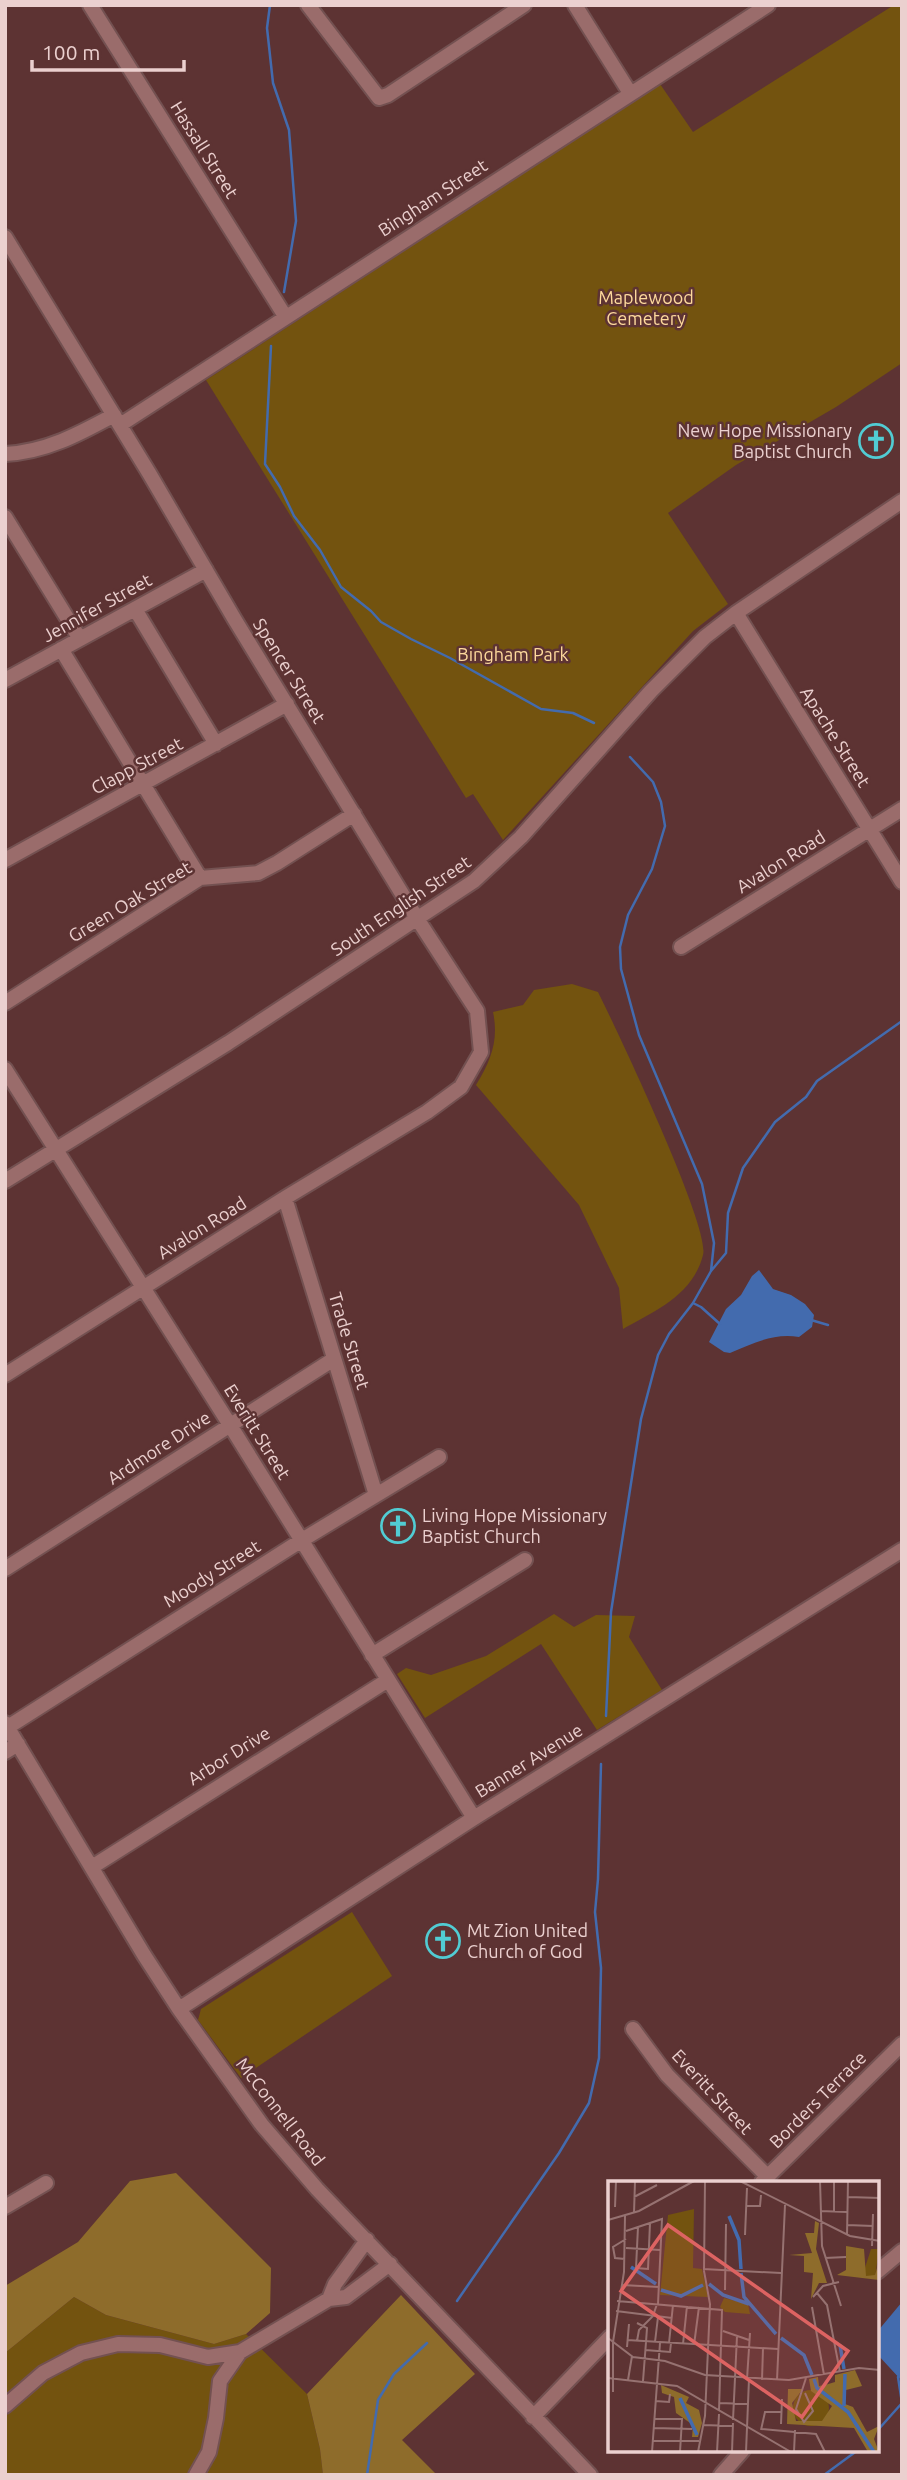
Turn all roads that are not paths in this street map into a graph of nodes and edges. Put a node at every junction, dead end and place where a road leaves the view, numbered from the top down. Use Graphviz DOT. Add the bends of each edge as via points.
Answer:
graph roads {
  1 [pos="90,5"];
  2 [pos="308,5"];
  3 [pos="524,5"];
  4 [pos="575,5"];
  5 [pos="768,5"];
  6 [pos="630,93"];
  7 [pos="5,237"];
  8 [pos="285,316"];
  9 [pos="117,420"];
  10 [pos="5,454"];
  11 [pos="902,501"];
  12 [pos="5,517"];
  13 [pos="206,570"];
  14 [pos="135,610"];
  15 [pos="736,613"];
  16 [pos="80,639"];
  17 [pos="61,649"];
  18 [pos="5,680"];
  19 [pos="286,704"];
  20 [pos="216,744"];
  21 [pos="143,784"];
  22 [pos="902,808"];
  23 [pos="354,814"];
  24 [pos="870,829"];
  25 [pos="5,860"];
  26 [pos="200,878"];
  27 [pos="902,882"];
  28 [pos="418,920"];
  29 [pos="681,947"];
  30 [pos="5,1003"];
  31 [pos="5,1069"];
  32 [pos="421,1115"];
  33 [pos="55,1150"];
  34 [pos="5,1181"];
  35 [pos="285,1198"];
  36 [pos="143,1288"];
  37 [pos="334,1359"];
  38 [pos="5,1375"];
  39 [pos="230,1425"];
  40 [pos="439,1457"];
  41 [pos="376,1495"];
  42 [pos="302,1540"];
  43 [pos="902,1550"];
  44 [pos="525,1560"];
  45 [pos="5,1569"];
  46 [pos="372,1655"];
  47 [pos="388,1680"];
  48 [pos="7,1725"];
  49 [pos="12,1748"];
  50 [pos="474,1818"];
  51 [pos="92,1867"];
  52 [pos="179,2009"];
  53 [pos="634,2029"];
  54 [pos="902,2045"];
  55 [pos="765,2180"];
  56 [pos="46,2183"];
  57 [pos="5,2207"];
  58 [pos="367,2240"];
  59 [pos="902,2251"];
  60 [pos="390,2264"];
  61 [pos="879,2270"];
  62 [pos="329,2299"];
  63 [pos="608,2339"];
  64 [pos="240,2352"];
  65 [pos="5,2406"];
  66 [pos="533,2417"];
  67 [pos="741,2452"];
  68 [pos="196,2475"];
  69 [pos="590,2475"];
  70 [pos="721,2475"];
  1 -- 8 [label="street, Hassall Street"];
  2 -- 3 [label="street" via="379,98"];
  4 -- 6 [label="street"];
  5 -- 6 [label="street, Bingham Street"];
  6 -- 8 [label="street, Bingham Street"];
  7 -- 9 [label="street, Spencer Street"];
  8 -- 9 [label="street, Bingham Street"];
  9 -- 10 [label="street, Bingham Street" via="41,449"];
  9 -- 13 [label="street, Spencer Street"];
  11 -- 15 [label="street, South English Street"];
  12 -- 16 [label="street"];
  13 -- 14 [label="street, Jennifer Street"];
  13 -- 19 [label="street, Spencer Street"];
  14 -- 16 [label="street, Jennifer Street"];
  14 -- 20 [label="street"];
  15 -- 24 [label="street, Apache Street"];
  15 -- 28 [label="street, South English Street" via="673,667 506,853"];
  16 -- 17 [label="street, Jennifer Street"];
  17 -- 18 [label="street, Jennifer Street"];
  17 -- 21 [label="street"];
  19 -- 20 [label="street, Clapp Street"];
  19 -- 23 [label="street, Spencer Street"];
  20 -- 21 [label="street, Clapp Street"];
  21 -- 25 [label="street, Clapp Street"];
  21 -- 26 [label="street"];
  22 -- 24 [label="street, Avalon Road"];
  23 -- 26 [label="street, Green Oak Street" via="258,873"];
  23 -- 28 [label="street, Spencer Street"];
  24 -- 27 [label="street, Apache Street"];
  24 -- 29 [label="street, Avalon Road"];
  26 -- 30 [label="street, Green Oak Street"];
  28 -- 32 [label="street, Spencer Street" via="477,1011 481,1052 461,1087"];
  28 -- 33 [label="street, South English Street"];
  31 -- 33 [label="street, Everitt Street"];
  32 -- 35 [label="street, Avalon Road"];
  33 -- 34 [label="street, South English Street"];
  33 -- 36 [label="street, Everitt Street"];
  35 -- 36 [label="street, Avalon Road"];
  35 -- 37 [label="street, Trade Street"];
  36 -- 38 [label="street, Avalon Road"];
  36 -- 39 [label="street, Everitt Street"];
  37 -- 39 [label="street, Ardmore Drive"];
  37 -- 41 [label="street, Trade Street"];
  39 -- 42 [label="street, Everitt Street"];
  39 -- 45 [label="street, Ardmore Drive"];
  40 -- 41 [label="street, Moody Street"];
  41 -- 42 [label="street, Moody Street"];
  42 -- 46 [label="street, Everitt Street"];
  42 -- 48 [label="street, Moody Street"];
  43 -- 50 [label="street, Banner Avenue"];
  44 -- 46 [label="street"];
  46 -- 47 [label="street, Everitt Street"];
  47 -- 50 [label="street, Everitt Street"];
  47 -- 51 [label="street, Arbor Drive"];
  48 -- 49 [label="street, McConnell Road"];
  49 -- 51 [label="street, McConnell Road"];
  50 -- 52 [label="street, Banner Avenue"];
  51 -- 52 [label="street, McConnell Road"];
  52 -- 58 [label="street, McConnell Road" via="262,2125"];
  53 -- 55 [label="street, Everitt Street" via="667,2076"];
  54 -- 55 [label="street, Borders Terrace"];
  56 -- 57 [label="street"];
  58 -- 60 [label="street, McConnell Road"];
  58 -- 62 [label="street"];
  59 -- 61 [label="street"];
  60 -- 62 [label="street" via="346,2297"];
  60 -- 66 [label="street, McConnell Road"];
  62 -- 64 [label="street"];
  63 -- 66 [label="street"];
  64 -- 65 [label="street" via="208,2357 160,2345 118,2344 81,2353 43,2373"];
  64 -- 68 [label="street" via="220,2381 209,2452"];
  66 -- 69 [label="street, McConnell Road"];
  67 -- 70 [label="street"];
}
